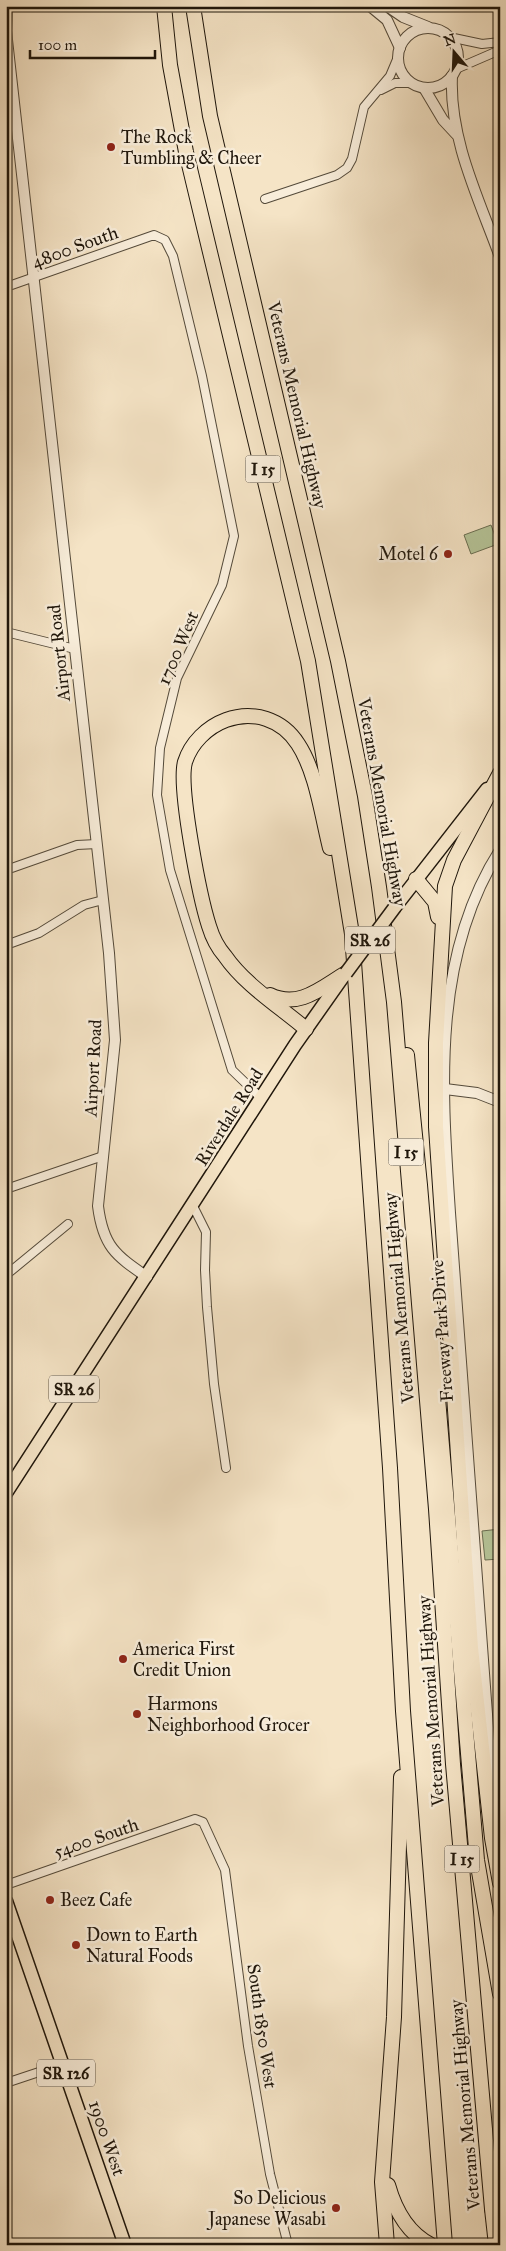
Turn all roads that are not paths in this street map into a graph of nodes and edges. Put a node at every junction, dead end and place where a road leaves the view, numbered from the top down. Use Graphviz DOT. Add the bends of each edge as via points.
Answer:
graph roads {
  1 [pos="7,6"];
  2 [pos="164,6"];
  3 [pos="193,6"];
  4 [pos="370,6"];
  5 [pos="387,6"];
  6 [pos="432,29"];
  7 [pos="6,31"];
  8 [pos="449,37"];
  9 [pos="500,42"];
  10 [pos="500,50"];
  11 [pos="399,52"];
  12 [pos="454,72"];
  13 [pos="411,83"];
  14 [pos="424,88"];
  15 [pos="377,92"];
  16 [pos="457,135"];
  17 [pos="265,199"];
  18 [pos="154,235"];
  19 [pos="500,257"];
  20 [pos="34,277"];
  21 [pos="6,287"];
  22 [pos="6,632"];
  23 [pos="75,649"];
  24 [pos="500,773"];
  25 [pos="96,844"];
  26 [pos="500,850"];
  27 [pos="6,870"];
  28 [pos="416,879"];
  29 [pos="103,900"];
  30 [pos="442,932"];
  31 [pos="352,934"];
  32 [pos="6,945"];
  33 [pos="346,973"];
  34 [pos="256,988"];
  35 [pos="394,1002"];
  36 [pos="306,1029"];
  37 [pos="445,1089"];
  38 [pos="261,1098"];
  39 [pos="500,1102"];
  40 [pos="103,1156"];
  41 [pos="6,1188"];
  42 [pos="193,1206"];
  43 [pos="68,1224"];
  44 [pos="6,1274"];
  45 [pos="146,1277"];
  46 [pos="226,1468"];
  47 [pos="6,1493"];
  48 [pos="403,1711"];
  49 [pos="195,1819"];
  50 [pos="500,1820"];
  51 [pos="500,1883"];
  52 [pos="6,1885"];
  53 [pos="6,1901"];
  54 [pos="500,1994"];
  55 [pos="63,2064"];
  56 [pos="6,2083"];
  57 [pos="383,2170"];
  58 [pos="500,2234"];
  59 [pos="125,2245"];
  60 [pos="288,2245"];
  61 [pos="387,2245"];
  62 [pos="431,2245"];
  63 [pos="445,2245"];
  64 [pos="491,2245"];
  65 [pos="496,2245"];
  1 -- 7 [label="street, Airport Road"];
  2 -- 31 [label="highway, Veterans Memorial Highway / I 15" via="170,65 186,152 308,661"];
  3 -- 35 [label="highway, Veterans Memorial Highway / I 15" via="210,116 358,756"];
  4 -- 11 [label="street" via="387,20"];
  5 -- 6 [label="street" via="402,17"];
  6 -- 8 [label="street"];
  6 -- 11 [label="street" via="413,33"];
  7 -- 20 [label="street, Airport Road"];
  8 -- 9 [label="street" via="482,44"];
  8 -- 12 [label="street" via="457,52"];
  10 -- 12 [label="street"];
  11 -- 13 [label="street" via="400,67"];
  11 -- 15 [label="street" via="394,70"];
  12 -- 14 [label="street" via="440,85"];
  12 -- 16 [label="street" via="453,111"];
  13 -- 14 [label="street"];
  13 -- 15 [label="street" via="395,83"];
  14 -- 16 [label="street" via="443,120"];
  15 -- 17 [label="street" via="364,107 347,168 337,175"];
  16 -- 19 [label="street"];
  18 -- 20 [label="street, 4800 South"];
  18 -- 38 [label="street, 1700 West" via="165,240 173,256 202,376 234,536 222,584 177,678 160,748 157,795 170,870 232,1070"];
  20 -- 21 [label="street, 4800 South"];
  20 -- 23 [label="street, Airport Road"];
  22 -- 23 [label="street"];
  23 -- 25 [label="street, Airport Road"];
  24 -- 28 [label="main road, Riverdale Road / SR 26"];
  24 -- 30 [label="highway" via="448,873"];
  25 -- 27 [label="street" via="77,845"];
  25 -- 29 [label="street, Airport Road"];
  26 -- 37 [label="street, Freeway Park Drive" via="476,892 458,945 444,1043"];
  28 -- 30 [label="highway" via="435,902"];
  28 -- 33 [label="main road, Riverdale Road / SR 26, bridge"];
  29 -- 32 [label="street" via="84,905 39,932"];
  29 -- 40 [label="street, Airport Road" via="114,1040"];
  30 -- 51 [label="highway" via="436,1043 438,1166 471,1648"];
  31 -- 34 [label="highway" via="310,770 298,744 275,723 259,716 239,715 219,723 202,735 190,750 183,788 209,927 224,956"];
  31 -- 48 [label="highway, Veterans Memorial Highway / I 15" via="390,1468"];
  33 -- 34 [label="highway" via="307,996 292,1000 281,1000"];
  33 -- 36 [label="main road, Riverdale Road / SR 26"];
  34 -- 36 [label="highway"];
  35 -- 54 [label="highway" via="407,1054 420,1185 478,1860"];
  35 -- 65 [label="highway, Veterans Memorial Highway / I 15, bridge" via="453,1764"];
  36 -- 38 [label="main road, Riverdale Road / SR 26"];
  37 -- 39 [label="street" via="477,1093"];
  37 -- 50 [label="street, Freeway Park Drive" via="449,1204 472,1517 489,1741"];
  38 -- 42 [label="main road, Riverdale Road / SR 26"];
  40 -- 41 [label="street"];
  40 -- 45 [label="street, Airport Road" via="98,1206 100,1224 116,1254"];
  42 -- 45 [label="main road, Riverdale Road / SR 26"];
  42 -- 46 [label="street" via="206,1232 208,1316"];
  43 -- 44 [label="street"];
  45 -- 47 [label="main road, Riverdale Road / SR 26"];
  48 -- 57 [label="highway" via="394,2017"];
  48 -- 63 [label="highway, Veterans Memorial Highway / I 15"];
  49 -- 52 [label="street, 5400 South"];
  49 -- 60 [label="street, South 1850 West" via="203,1822 225,1870 248,2046 270,2174"];
  53 -- 55 [label="main road, 1900 West / SR 126"];
  55 -- 56 [label="street"];
  55 -- 59 [label="main road, 1900 West / SR 126"];
  57 -- 61 [label="highway"];
  57 -- 62 [label="highway" via="397,2213 412,2231"];
  58 -- 64 [label="highway"];
}
